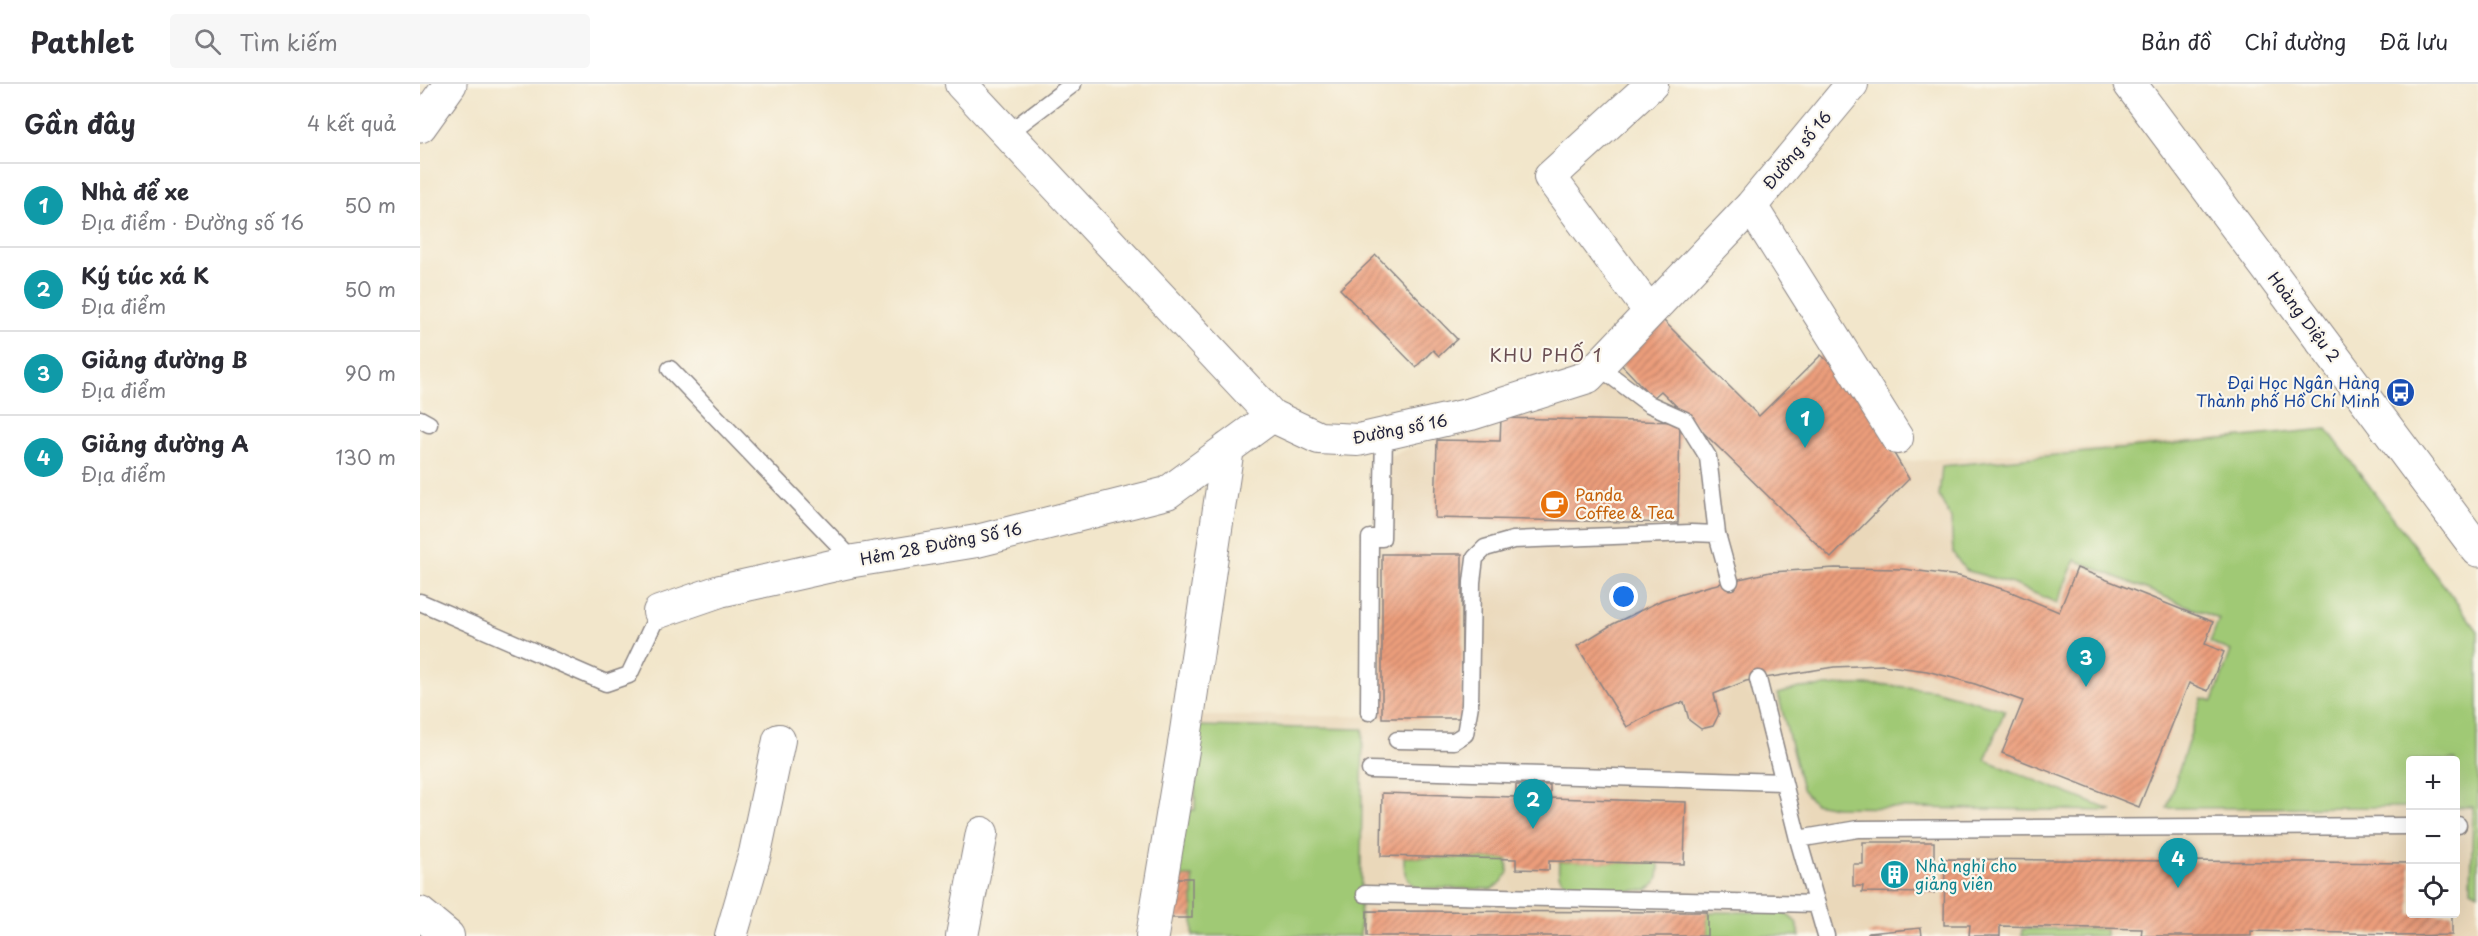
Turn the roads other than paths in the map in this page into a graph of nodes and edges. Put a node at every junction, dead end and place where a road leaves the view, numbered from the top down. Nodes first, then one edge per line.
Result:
1 (450, 84) edge
2 (961, 84) edge
3 (1073, 84) edge
4 (1652, 84) edge
5 (1852, 84) edge
6 (2130, 84) edge
7 (420, 126) edge
8 (1007, 134) junction
9 (1751, 206) junction
10 (1650, 312) junction
11 (669, 369) dead end
12 (1588, 377) junction
13 (1272, 416) junction
14 (1384, 434) junction
15 (1898, 438) dead end
16 (1228, 448) junction
17 (1717, 534) junction
18 (2478, 550) edge
19 (854, 561) junction
20 (1730, 581) dead end
21 (420, 602) edge
22 (659, 612) joint
23 (1758, 679) dead end
24 (1369, 712) dead end
25 (779, 740) dead end
26 (1397, 740) dead end
27 (1370, 770) dead end
28 (1783, 782) junction
29 (2406, 826) edge
30 (982, 833) dead end
31 (1798, 839) junction
32 (1365, 894) dead end
33 (1817, 904) junction
34 (420, 913) edge
35 (448, 936) edge
36 (731, 936) edge
37 (962, 936) edge
38 (1152, 936) edge
39 (1826, 936) edge

1 - 7 street
2 - 8 street, Đường số 16
3 - 8 lane
4 - 10 street
5 - 9 street, Đường số 16
6 - 18 street, Hoàng Diệu 2
8 - 13 street, Đường số 16
9 - 10 street, Đường số 16
9 - 15 street
10 - 12 street, Đường số 16
11 - 19 lane
12 - 14 street, Đường số 16
12 - 17 lane
13 - 14 street, Đường số 16
13 - 16 street, Hẻm 28 Đường Số 16
14 - 24 lane
16 - 19 street, Hẻm 28 Đường Số 16
16 - 38 street
17 - 20 lane
17 - 26 lane
19 - 22 street, Hẻm 28 Đường Số 16
21 - 22 lane
23 - 28 lane
25 - 36 street
27 - 28 lane
28 - 31 lane
29 - 31 lane
30 - 37 street
31 - 33 lane
32 - 33 lane
33 - 39 lane
34 - 35 street

